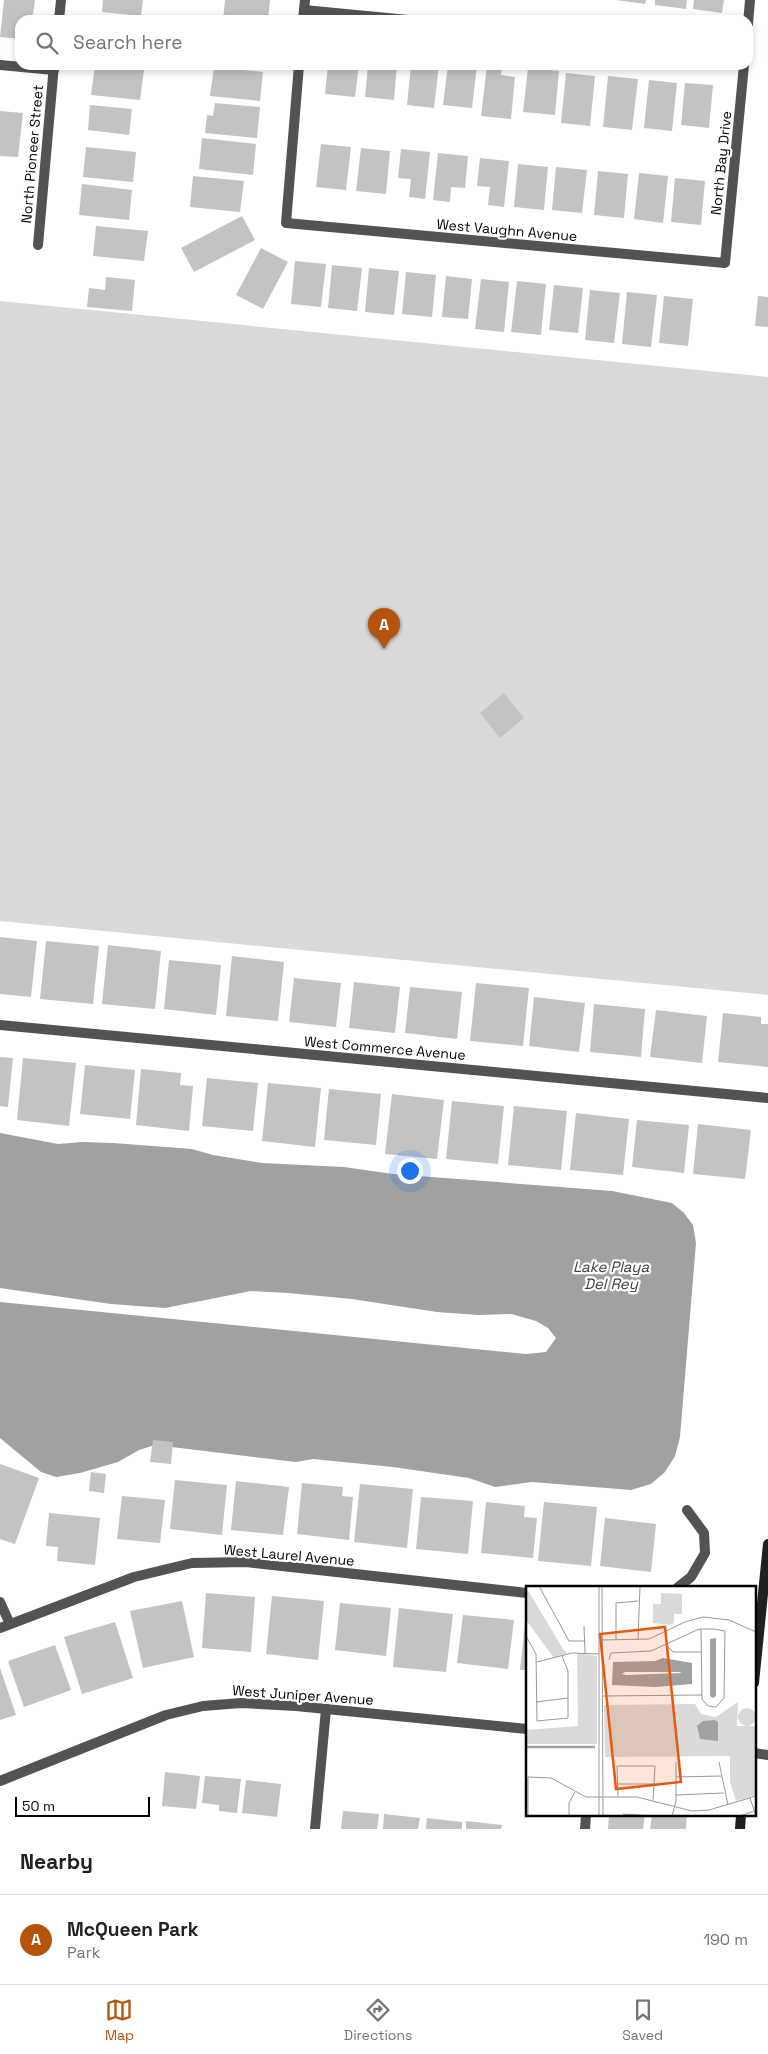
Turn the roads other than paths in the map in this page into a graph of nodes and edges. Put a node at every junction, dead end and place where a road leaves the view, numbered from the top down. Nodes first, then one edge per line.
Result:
1 (62, 0) edge
2 (750, 0) edge
3 (304, 10) edge
4 (60, 15) edge
5 (356, 15) edge
6 (749, 15) edge
7 (0, 65) edge
8 (15, 66) edge
9 (54, 70) edge
10 (299, 70) edge
11 (744, 70) edge
12 (38, 245) dead end
13 (725, 263) joint
14 (0, 1025) edge
15 (768, 1098) edge
16 (687, 1510) dead end
17 (768, 1544) edge
18 (680, 1586) edge
19 (766, 1591) edge
20 (526, 1593) edge
21 (0, 1602) edge
22 (10, 1624) junction
23 (0, 1628) edge
24 (756, 1668) edge
25 (326, 1709) junction
26 (526, 1729) edge
27 (0, 1781) edge
28 (586, 1816) edge
29 (741, 1816) edge
30 (315, 1829) edge
31 (585, 1829) edge
32 (740, 1829) edge

1 - 4 street
2 - 6 street
3 - 5 street
7 - 8 street
9 - 12 street, North Pioneer Street
10 - 13 street, West Vaughn Avenue
11 - 13 street, North Bay Drive
14 - 15 street, West Commerce Avenue
16 - 18 street
17 - 19 main road
19 - 24 main road
20 - 22 street, West Laurel Avenue
21 - 22 street
22 - 23 street, West Laurel Avenue
25 - 26 street, West Juniper Avenue
25 - 27 street, West Juniper Avenue
25 - 30 street
28 - 31 street
29 - 32 main road

